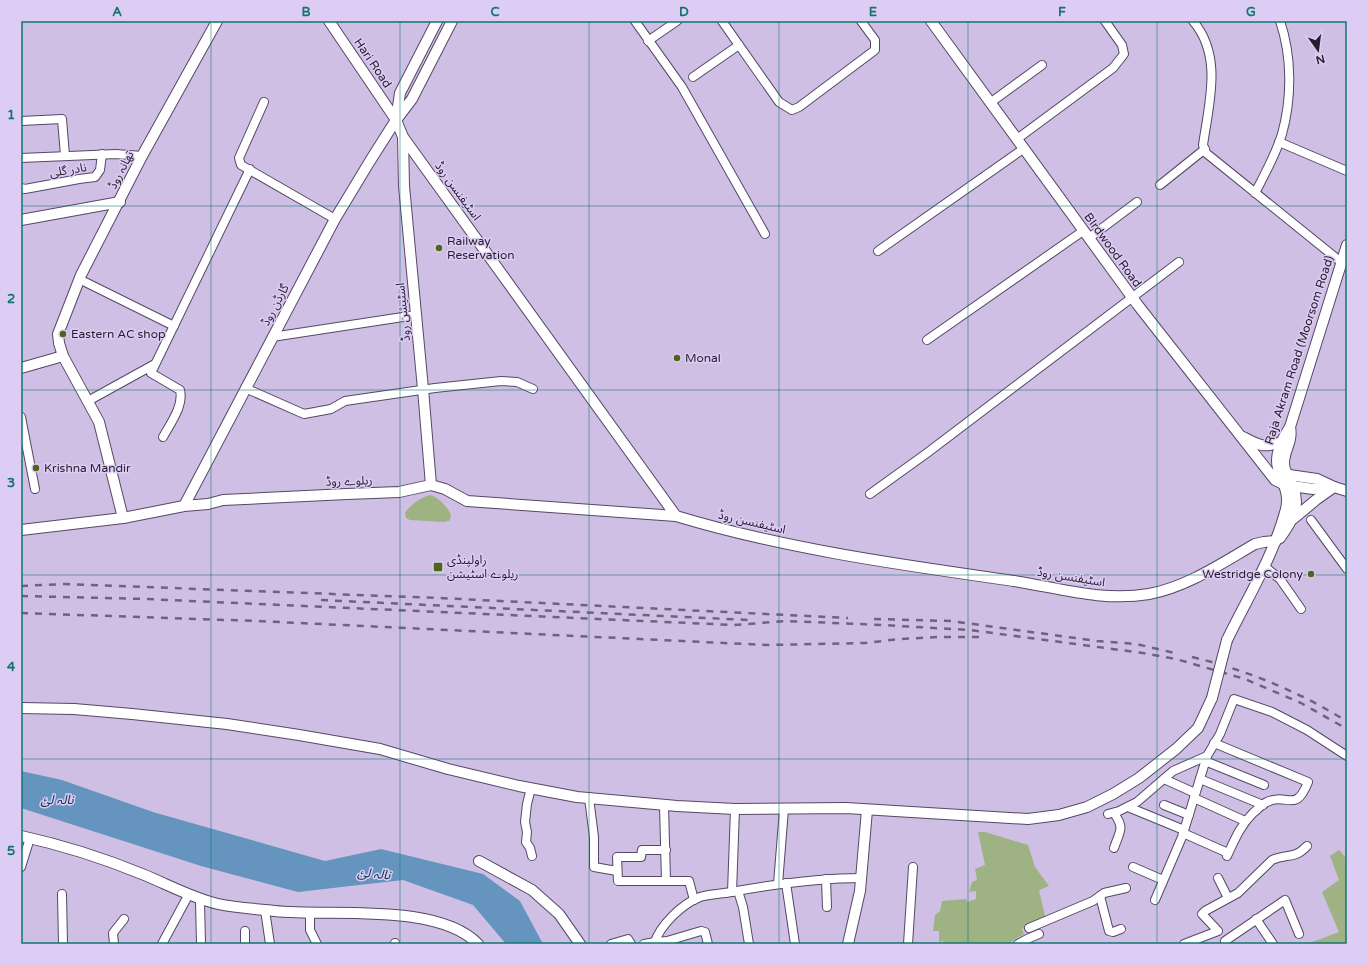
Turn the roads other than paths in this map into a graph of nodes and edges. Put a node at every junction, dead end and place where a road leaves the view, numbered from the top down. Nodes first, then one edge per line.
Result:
1 (217, 21) edge
2 (329, 21) edge
3 (437, 21) edge
4 (452, 21) edge
5 (635, 21) edge
6 (677, 21) edge
7 (722, 21) edge
8 (861, 21) edge
9 (931, 21) edge
10 (1105, 21) edge
11 (1193, 21) edge
12 (1280, 21) edge
13 (648, 42) junction
14 (739, 45) junction
15 (1042, 65) dead end
16 (693, 77) dead end
17 (264, 102) dead end
18 (990, 103) junction
19 (396, 120) junction
20 (21, 121) edge
21 (403, 137) junction
22 (1017, 139) junction
23 (1279, 142) junction
24 (1023, 149) junction
25 (1205, 149) junction
26 (102, 154) junction
27 (65, 156) junction
28 (142, 156) junction
29 (21, 158) edge
30 (250, 169) junction
31 (1347, 171) edge
32 (1160, 185) dead end
33 (21, 188) edge
34 (1255, 193) junction
35 (120, 202) junction
36 (1137, 202) dead end
37 (335, 219) junction
38 (21, 220) edge
39 (765, 234) dead end
40 (1086, 234) junction
41 (1347, 245) edge
42 (878, 251) dead end
43 (1179, 262) dead end
44 (1341, 262) junction
45 (79, 279) junction
46 (1132, 297) junction
47 (416, 315) junction
48 (174, 326) junction
49 (272, 337) junction
50 (927, 340) dead end
51 (63, 356) junction
52 (155, 364) junction
53 (21, 368) edge
54 (245, 388) junction
55 (423, 389) junction
56 (533, 389) dead end
57 (88, 400) junction
58 (21, 417) edge
59 (1290, 427) junction
60 (1238, 434) junction
61 (163, 437) dead end
62 (1282, 442) junction
63 (1270, 474) junction
64 (1284, 474) junction
65 (431, 485) junction
66 (1289, 486) junction
67 (1334, 488) junction
68 (35, 489) dead end
69 (1347, 491) edge
70 (870, 494) dead end
71 (184, 506) junction
72 (676, 516) junction
73 (124, 518) junction
74 (1293, 519) junction
75 (1311, 520) dead end
76 (21, 530) edge
77 (1276, 542) junction
78 (1264, 566) junction
79 (1347, 569) edge
80 (1301, 609) dead end
81 (21, 708) edge
82 (1214, 743) junction
83 (1347, 756) edge
84 (1206, 759) junction
85 (1164, 779) junction
86 (1200, 779) junction
87 (1264, 785) dead end
88 (531, 788) junction
89 (1195, 796) junction
90 (589, 798) junction
91 (664, 805) junction
92 (1164, 805) dead end
93 (1263, 805) junction
94 (1128, 806) junction
95 (735, 809) junction
96 (784, 809) junction
97 (867, 810) junction
98 (1189, 815) junction
99 (1245, 821) junction
100 (1184, 832) junction
101 (26, 837) edge
102 (1308, 846) dead end
103 (1114, 848) dead end
104 (666, 850) junction
105 (532, 856) dead end
106 (478, 861) dead end
107 (21, 867) edge
108 (913, 867) dead end
109 (1132, 867) dead end
110 (617, 871) junction
111 (862, 878) junction
112 (1218, 878) dead end
113 (826, 879) junction
114 (1163, 880) junction
115 (666, 881) junction
116 (782, 883) junction
117 (1126, 888) dead end
118 (735, 891) junction
119 (62, 894) dead end
120 (189, 894) junction
121 (1100, 896) junction
122 (1228, 898) junction
123 (694, 900) junction
124 (1155, 900) dead end
125 (200, 902) dead end
126 (827, 907) dead end
127 (265, 910) junction
128 (310, 913) junction
129 (124, 919) dead end
130 (1256, 919) junction
131 (1029, 928) dead end
132 (1121, 929) dead end
133 (245, 931) dead end
134 (1218, 931) junction
135 (1039, 934) dead end
136 (1299, 934) dead end
137 (1202, 941) edge
138 (1227, 942) edge
139 (655, 943) edge
140 (63, 944) edge
141 (114, 944) edge
142 (162, 944) edge
143 (201, 944) edge
144 (244, 944) edge
145 (270, 944) edge
146 (317, 944) edge
147 (478, 944) edge
148 (580, 944) edge
149 (611, 944) edge
150 (631, 944) edge
151 (644, 944) edge
152 (708, 944) edge
153 (749, 944) edge
154 (795, 944) edge
155 (848, 944) edge
156 (908, 944) edge
157 (1018, 944) edge
158 (1184, 944) edge
159 (1273, 944) edge

1 - 28 street, تھانہ روڈ
2 - 19 street, Hari Road
3 - 19 street
4 - 19 street, گارڈن روڈ
5 - 13 street
6 - 13 street
7 - 14 street
8 - 14 street
9 - 18 street, BIrdwood Road
10 - 22 street
11 - 25 street
12 - 23 street
13 - 39 street
14 - 16 street
15 - 18 street
17 - 30 street
18 - 22 street, BIrdwood Road
19 - 21 street, Hari Road
19 - 37 street, گارڈن روڈ
20 - 27 street
21 - 47 street, اسٹیشن روڈ
21 - 72 street, اسٹیفنسن روڈ
22 - 24 street, BIrdwood Road
23 - 31 street
23 - 34 street
24 - 40 street, BIrdwood Road
24 - 42 street
25 - 32 street
25 - 34 street
26 - 27 street
26 - 28 street
26 - 33 street, نادر گلی
27 - 29 street
28 - 35 street, تھانہ روڈ
30 - 37 street
30 - 48 street
34 - 44 street
35 - 38 street
35 - 45 street, تھانہ روڈ
36 - 40 street
37 - 49 street, گارڈن روڈ
40 - 46 street, BIrdwood Road
40 - 50 street
41 - 44 street, Raja Akram Road (Moorsom Road)
43 - 46 street
44 - 59 street, Raja Akram Road (Moorsom Road)
45 - 48 street
45 - 51 street, تھانہ روڈ
46 - 60 street, BIrdwood Road
46 - 70 street
47 - 49 street
47 - 55 street, اسٹیشن روڈ
48 - 52 street
49 - 54 street, گارڈن روڈ
51 - 53 street
51 - 57 street
52 - 57 street
52 - 61 street
54 - 55 street
54 - 71 street, گارڈن روڈ
55 - 56 street
55 - 65 street, اسٹیشن روڈ
57 - 73 street
58 - 68 street
59 - 62 street, Raja Akram Road (Moorsom Road)
59 - 64 street
60 - 62 street
60 - 63 street, BIrdwood Road
62 - 64 street, Raja Akram Road (Moorsom Road)
63 - 64 street
63 - 66 street, BIrdwood Road
64 - 66 street
64 - 67 street
65 - 71 street, ریلوے روڈ
65 - 72 street
66 - 67 street
66 - 74 street
66 - 77 street
67 - 69 street
67 - 74 street
71 - 73 street, ریلوے روڈ
72 - 77 street, اسٹیفنسن روڈ
73 - 76 street, ریلوے روڈ
74 - 77 street
75 - 79 street
77 - 78 street
78 - 80 street
78 - 97 street, bridge
81 - 88 street
82 - 83 street
82 - 84 street
82 - 93 street
84 - 85 street
84 - 86 street
84 - 87 street
85 - 89 street
85 - 94 street
86 - 89 street
86 - 93 street
88 - 90 street
88 - 105 street
89 - 98 street
89 - 99 street
90 - 91 street
90 - 110 street
91 - 95 street
91 - 104 street
92 - 98 street
93 - 99 street
94 - 100 street
94 - 103 street
95 - 96 street
95 - 118 street
96 - 97 street
96 - 116 street
97 - 111 street
98 - 100 street
99 - 100 street
100 - 114 street
101 - 107 street
101 - 120 street
102 - 122 street
104 - 110 street
104 - 115 street
106 - 148 street
108 - 156 street
109 - 114 street
110 - 115 street
111 - 113 street
111 - 155 street
112 - 122 street
113 - 116 street
113 - 126 street
114 - 124 street
115 - 123 street
116 - 118 street
116 - 154 street
117 - 121 street
118 - 123 street
118 - 153 street
119 - 140 street
120 - 127 street
120 - 142 street
121 - 131 street
121 - 132 street
122 - 134 street
123 - 139 street
125 - 143 street
127 - 128 street
127 - 145 street
128 - 146 street
128 - 147 street
129 - 141 street
130 - 136 street
130 - 138 street
130 - 159 street
133 - 144 street
134 - 137 street
134 - 138 street
135 - 157 street
137 - 158 street
139 - 151 street
139 - 152 street
149 - 150 street

